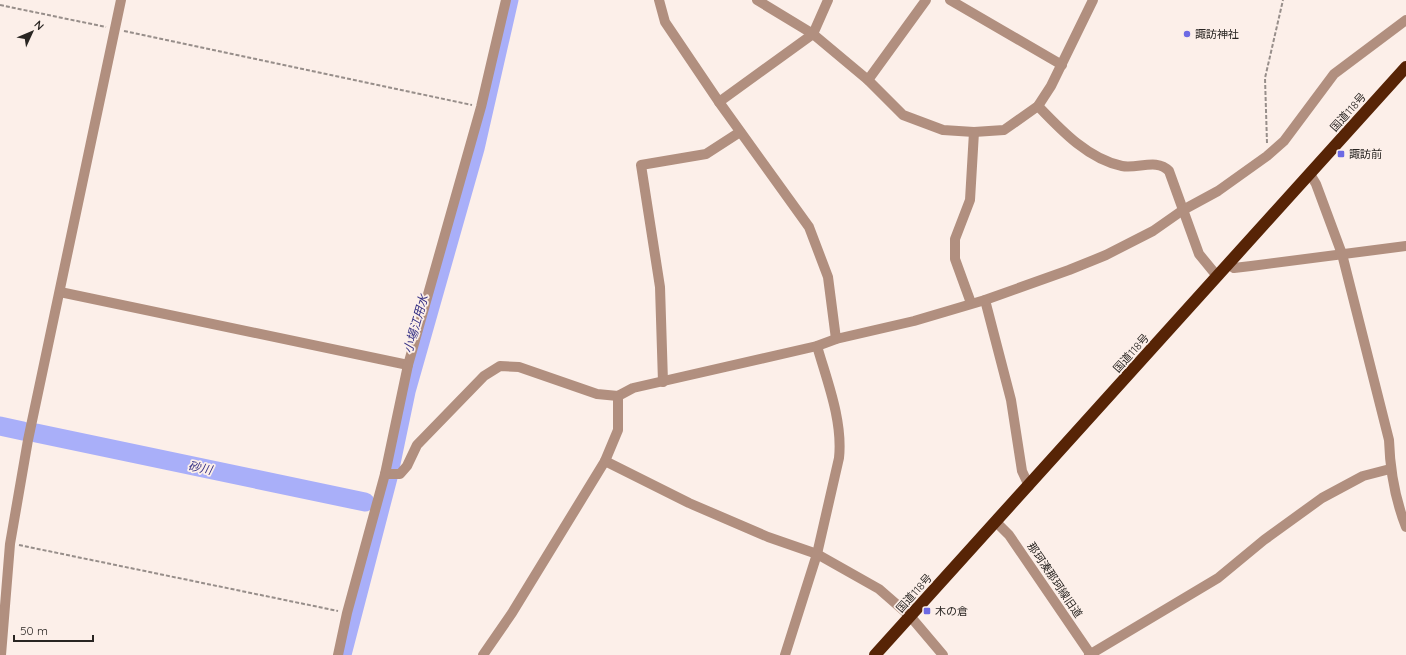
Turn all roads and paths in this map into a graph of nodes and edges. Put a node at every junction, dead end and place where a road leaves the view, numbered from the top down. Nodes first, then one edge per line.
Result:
1 (120, 0) edge
2 (506, 0) edge
3 (659, 0) edge
4 (757, 0) edge
5 (828, 0) edge
6 (926, 0) edge
7 (950, 0) edge
8 (1093, 0) edge
9 (1283, 0) edge
10 (0, 5) edge
11 (1406, 20) edge
12 (115, 29) junction
13 (813, 34) junction
14 (1062, 65) junction
15 (1406, 67) edge
16 (868, 80) junction
17 (719, 102) junction
18 (1038, 106) junction
19 (481, 107) junction
20 (740, 132) junction
21 (974, 132) junction
22 (1267, 156) junction
23 (1310, 174) junction
24 (1183, 210) junction
25 (1406, 246) edge
26 (1342, 254) junction
27 (1228, 264) junction
28 (1217, 276) junction
29 (60, 292) junction
30 (985, 300) junction
31 (971, 303) junction
32 (836, 339) junction
33 (817, 346) junction
34 (408, 365) junction
35 (663, 382) junction
36 (618, 396) junction
37 (605, 461) junction
38 (1390, 468) junction
39 (392, 474) junction
40 (1029, 486) junction
41 (996, 522) junction
42 (1406, 527) edge
43 (10, 544) junction
44 (817, 554) junction
45 (347, 613) junction
46 (910, 616) junction
47 (1, 655) edge
48 (338, 655) edge
49 (483, 655) edge
50 (785, 655) edge
51 (875, 655) edge
52 (943, 655) edge
53 (1090, 655) edge

1 - 12 street
2 - 19 street
3 - 17 street
4 - 13 street
5 - 13 street
6 - 16 street
7 - 14 street
8 - 14 street
9 - 22 path
10 - 12 path
11 - 22 street
12 - 19 path
12 - 29 street
13 - 16 street
13 - 17 street
14 - 18 street
15 - 23 highway, 国道118号
16 - 21 street
17 - 20 street
18 - 21 street
18 - 24 street
19 - 34 street
20 - 32 street
20 - 35 street
21 - 31 street
22 - 24 street
23 - 26 street
23 - 27 highway, 国道118号
24 - 28 street
24 - 30 street
25 - 26 street
26 - 27 street
26 - 38 street
27 - 28 highway, 国道118号
28 - 40 highway, 国道118号
29 - 34 street
29 - 43 street
30 - 31 street
30 - 40 street
31 - 32 street
32 - 33 street
33 - 35 street
33 - 44 street
34 - 39 street
35 - 36 street
36 - 37 street
36 - 39 street
37 - 44 street
37 - 49 street
38 - 42 street
38 - 53 street
39 - 45 street
40 - 41 highway, 国道118号
41 - 46 highway, 国道118号
41 - 53 street, 那珂湊那珂線旧道
43 - 45 path
43 - 47 street
44 - 46 street
44 - 50 street
45 - 48 street
46 - 51 highway, 国道118号
46 - 52 street

